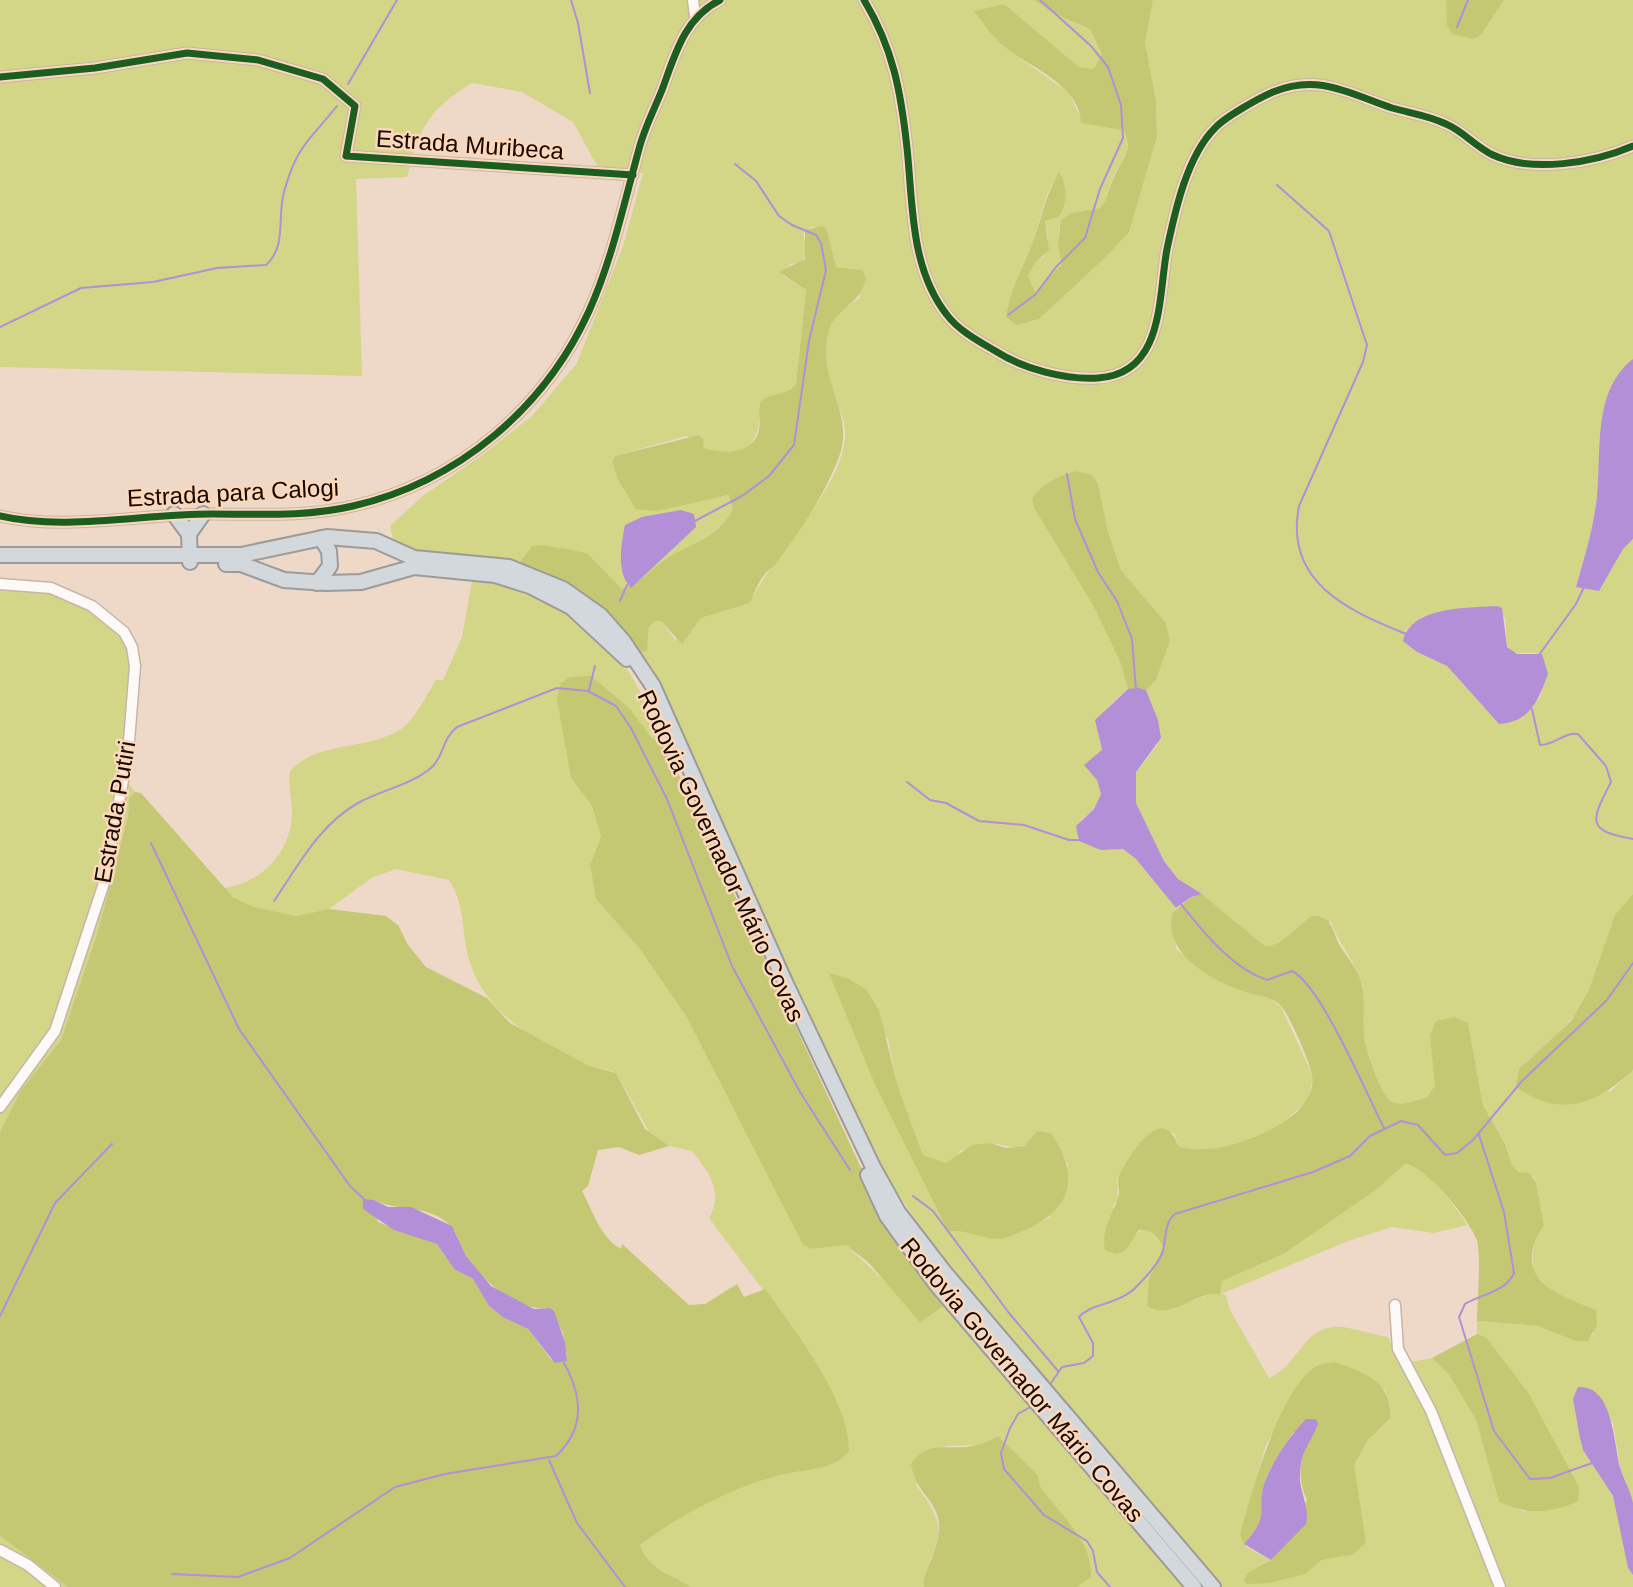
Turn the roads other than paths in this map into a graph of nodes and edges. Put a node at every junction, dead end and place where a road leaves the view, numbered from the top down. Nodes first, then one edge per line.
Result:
1 (693, 0) edge
2 (720, 0) edge
3 (864, 0) edge
4 (695, 16) junction
5 (0, 77) edge
6 (1633, 146) edge
7 (633, 175) junction
8 (174, 514) junction
9 (203, 514) junction
10 (0, 516) edge
11 (189, 534) junction
12 (321, 538) junction
13 (0, 555) edge
14 (190, 559) junction
15 (0, 564) edge
16 (317, 583) junction
17 (0, 584) edge
18 (0, 1107) edge
19 (1395, 1305) dead end
20 (1053, 1409) junction
21 (0, 1550) edge
22 (55, 1587) edge
23 (1194, 1587) edge
24 (1213, 1587) edge
25 (1500, 1587) edge

1 - 4 street
2 - 4 street
3 - 6 street
4 - 7 street, Estrada para Calogi
5 - 7 street, Estrada Muribeca
7 - 9 street, Estrada para Calogi
8 - 9 street, Estrada para Calogi
8 - 10 street, Estrada para Calogi
8 - 11 highway
9 - 11 highway
11 - 14 highway
12 - 14 highway, Rodovia Governador Mário Covas
12 - 16 highway
12 - 20 highway, Rodovia Governador Mário Covas
13 - 14 highway
14 - 15 highway, Rodovia Governador Mário Covas
14 - 16 highway, Rodovia Governador Mário Covas
16 - 20 highway, Rodovia Governador Mário Covas
17 - 18 street, Estrada Putiri
19 - 25 street
20 - 23 highway, Rodovia Governador Mário Covas
20 - 24 highway, Rodovia Governador Mário Covas
21 - 22 street

